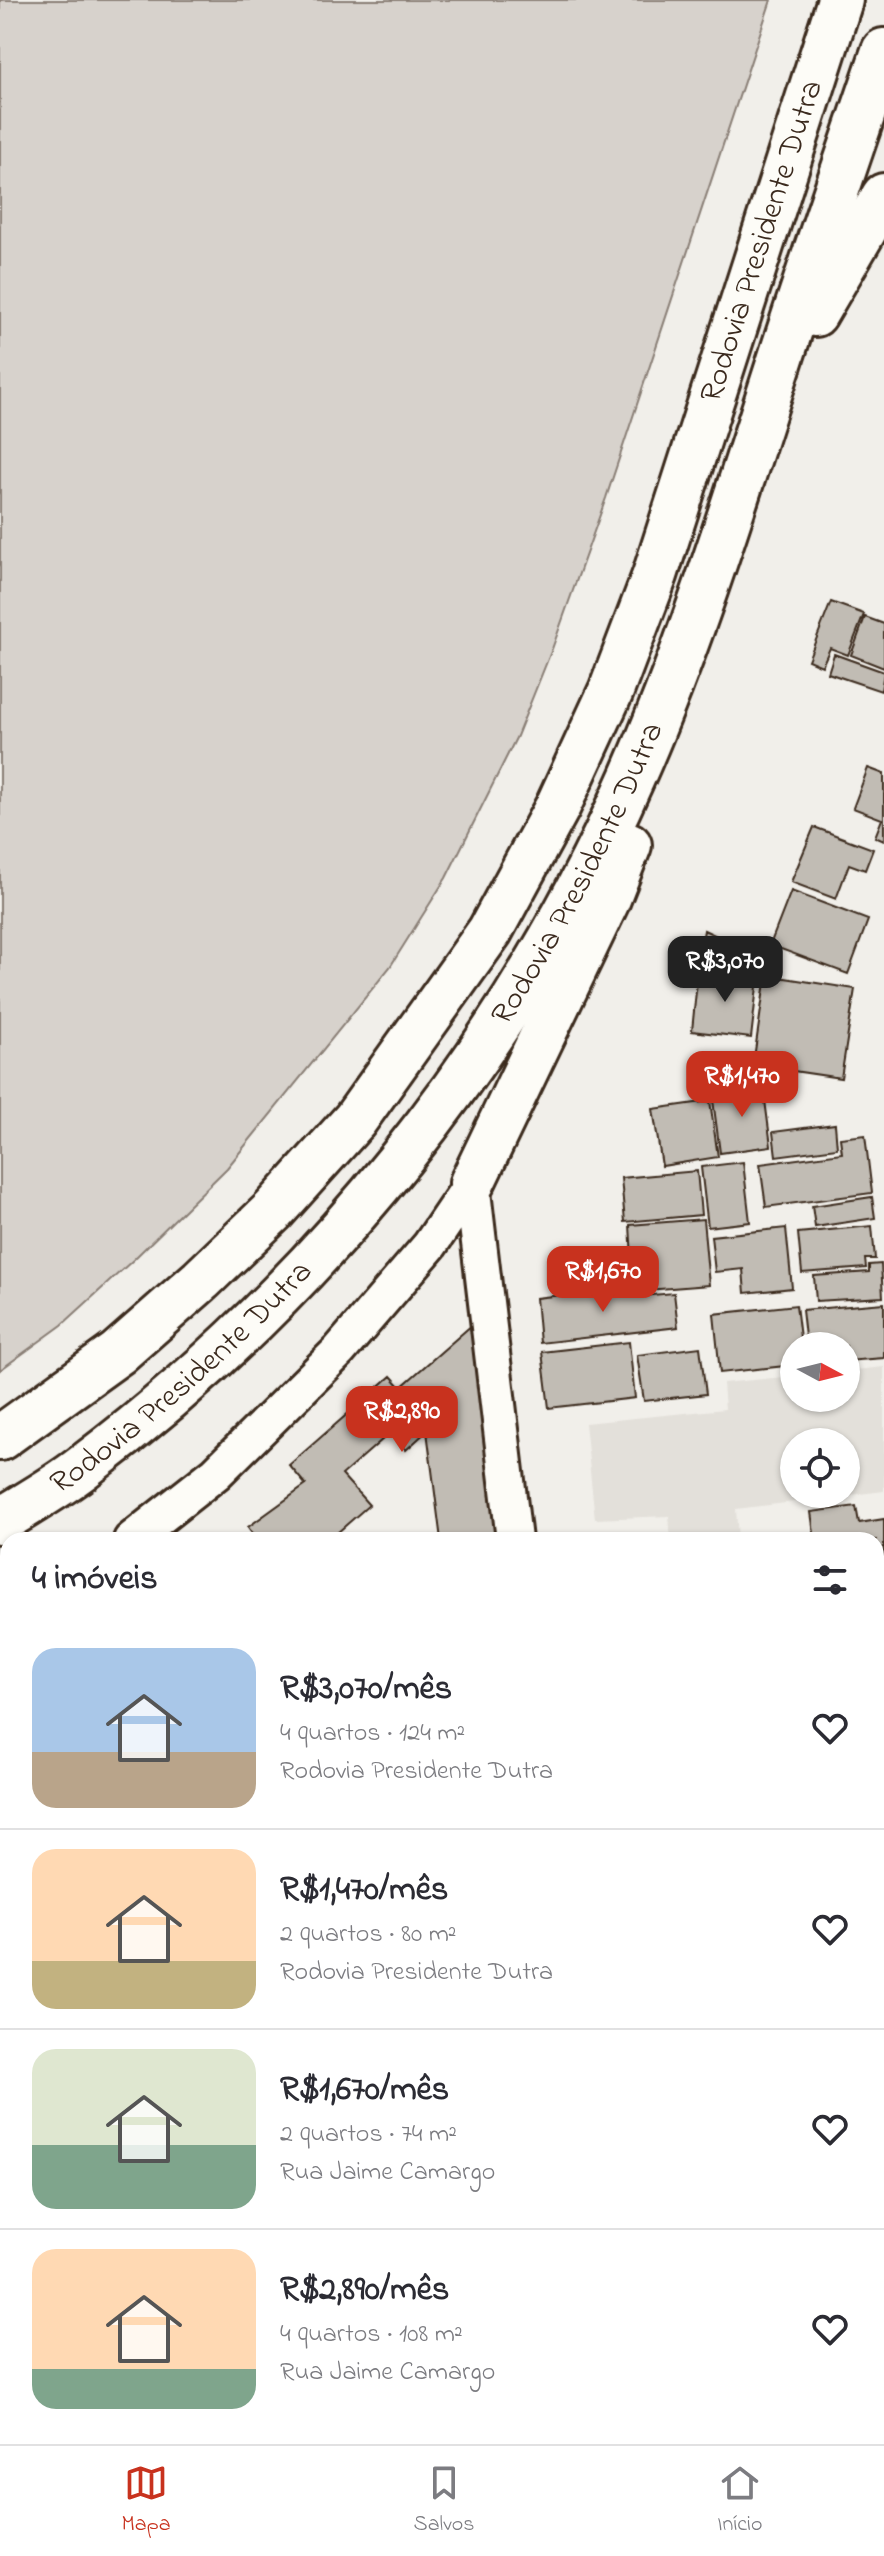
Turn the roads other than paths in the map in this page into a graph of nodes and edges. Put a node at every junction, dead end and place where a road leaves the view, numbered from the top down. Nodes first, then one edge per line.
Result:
1 (840, 0) edge
2 (884, 51) edge
3 (884, 196) edge
4 (774, 381) junction
5 (733, 505) junction
6 (472, 1183) junction
7 (0, 1438) edge
8 (0, 1521) edge
9 (141, 1532) edge
10 (513, 1532) edge

1 - 7 main road, Rodovia Presidente Dutra
2 - 4 main road, Rodovia Presidente Dutra
3 - 4 main road
4 - 5 main road, Rodovia Presidente Dutra
5 - 6 main road
5 - 8 main road, Rodovia Presidente Dutra
6 - 9 street
6 - 10 street

